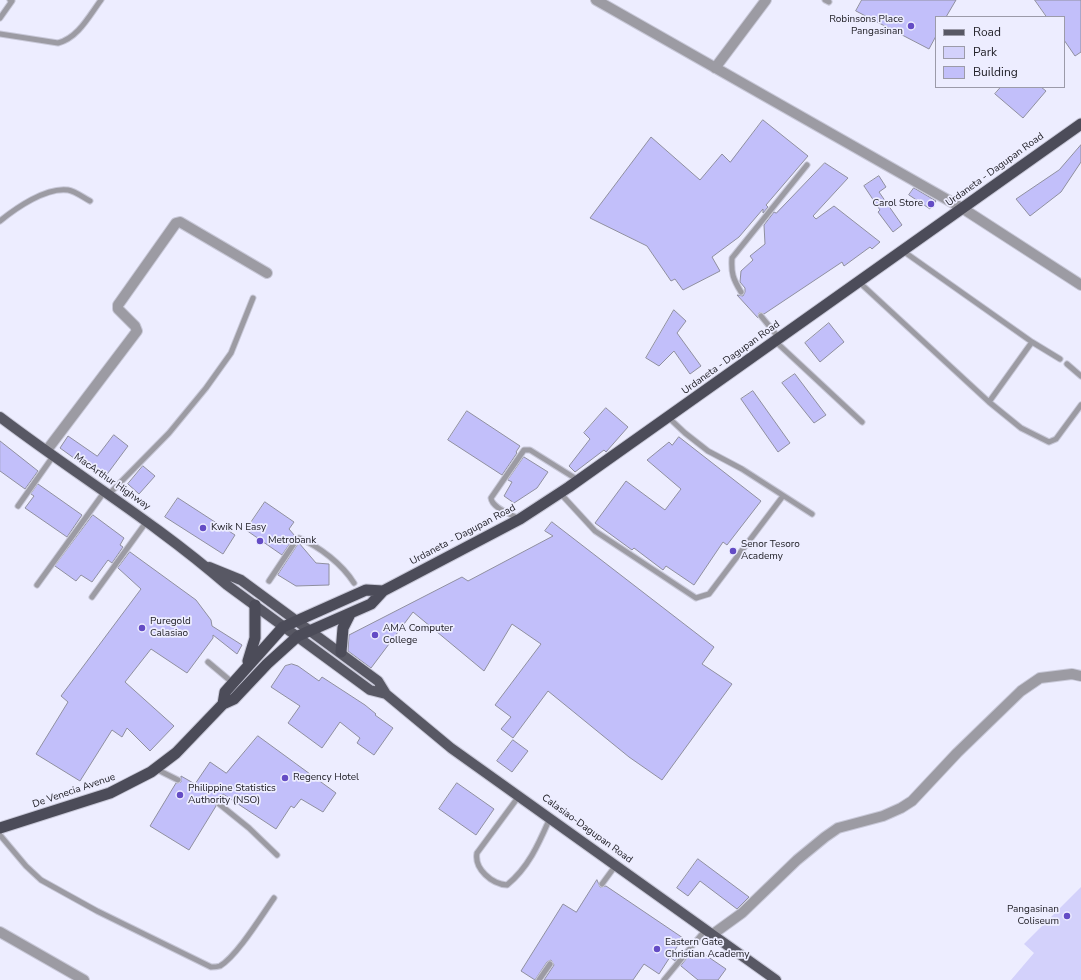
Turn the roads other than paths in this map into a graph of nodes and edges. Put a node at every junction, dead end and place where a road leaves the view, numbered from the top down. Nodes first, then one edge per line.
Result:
1 (10, 0) edge
2 (101, 0) edge
3 (596, 0) edge
4 (766, 0) edge
5 (0, 18) edge
6 (0, 34) edge
7 (715, 68) junction
8 (1081, 124) edge
9 (807, 165) dead end
10 (90, 201) dead end
11 (962, 208) junction
12 (0, 221) edge
13 (903, 250) junction
14 (267, 273) dead end
15 (858, 282) junction
16 (1081, 284) edge
17 (741, 292) dead end
18 (252, 298) dead end
19 (761, 316) dead end
20 (777, 339) junction
21 (1032, 342) junction
22 (1060, 360) dead end
23 (1067, 364) dead end
24 (1081, 376) edge
25 (989, 402) junction
26 (1081, 404) edge
27 (669, 418) junction
28 (1, 419) edge
29 (862, 422) dead end
30 (50, 453) junction
31 (579, 481) junction
32 (107, 492) junction
33 (560, 493) junction
34 (783, 496) junction
35 (18, 506) dead end
36 (812, 514) dead end
37 (520, 519) junction
38 (147, 521) junction
39 (209, 568) junction
40 (269, 581) dead end
41 (354, 583) dead end
42 (37, 585) dead end
43 (383, 591) junction
44 (92, 597) dead end
45 (255, 605) junction
46 (350, 614) junction
47 (297, 620) junction
48 (283, 627) junction
49 (310, 630) junction
50 (298, 636) junction
51 (341, 652) junction
52 (208, 662) dead end
53 (246, 667) junction
54 (1081, 676) edge
55 (233, 683) junction
56 (386, 694) junction
57 (223, 704) junction
58 (156, 769) junction
59 (178, 780) dead end
60 (519, 796) junction
61 (218, 803) dead end
62 (550, 818) junction
63 (0, 828) edge
64 (0, 835) edge
65 (277, 855) dead end
66 (616, 865) junction
67 (602, 884) dead end
68 (274, 898) dead end
69 (0, 932) edge
70 (709, 932) junction
71 (550, 964) dead end
72 (84, 980) edge
73 (539, 980) edge
74 (664, 980) edge
75 (776, 980) edge

1 - 5 lane
2 - 6 lane
3 - 7 street
4 - 7 street
7 - 11 street
8 - 11 highway, Urdaneta - Dagupan Road
9 - 17 lane
10 - 12 lane
11 - 13 highway, Urdaneta - Dagupan Road
11 - 16 street
13 - 15 highway, Urdaneta - Dagupan Road
13 - 21 lane
14 - 30 street
15 - 20 highway, Urdaneta - Dagupan Road
15 - 25 lane
18 - 32 lane
19 - 20 lane
20 - 27 highway, Urdaneta - Dagupan Road
20 - 29 lane
21 - 22 lane
21 - 25 lane
23 - 24 lane
25 - 26 lane
27 - 31 highway, Urdaneta - Dagupan Road
27 - 34 lane
28 - 30 main road, MacArthur Highway
30 - 32 main road, MacArthur Highway
30 - 35 lane
31 - 33 highway, Urdaneta - Dagupan Road
31 - 37 lane
32 - 38 main road, MacArthur Highway
32 - 42 lane
33 - 34 lane
33 - 37 highway, Urdaneta - Dagupan Road
34 - 36 lane
37 - 43 highway, Urdaneta - Dagupan Road
38 - 39 main road, MacArthur Highway
38 - 44 lane
39 - 45 main road, MacArthur Highway
39 - 47 main road, MacArthur Highway
40 - 41 lane
43 - 46 highway, Urdaneta - Dagupan Road
43 - 47 highway, Urdaneta - Dagupan Road
45 - 48 main road, MacArthur Highway
45 - 53 highway
46 - 49 highway, Urdaneta - Dagupan Road
46 - 51 highway
47 - 48 highway, De Venecia Avenue
47 - 49 main road, MacArthur Highway
48 - 50 main road, Calasiao-Dagupan Road
48 - 53 highway, De Venecia Avenue
49 - 50 highway, De Venecia Avenue
49 - 51 main road, Calasiao-Dagupan Road
50 - 56 main road, Calasiao-Dagupan Road
50 - 57 highway, De Venecia Avenue
51 - 56 main road, Calasiao-Dagupan Road
52 - 55 lane
53 - 55 highway, De Venecia Avenue
54 - 70 street
55 - 57 highway, De Venecia Avenue
56 - 60 main road, Calasiao-Dagupan Road
57 - 58 highway, De Venecia Avenue
58 - 59 lane
58 - 63 highway, De Venecia Avenue
60 - 62 main road, Calasiao-Dagupan Road
60 - 62 lane
61 - 65 lane
62 - 66 main road, Calasiao-Dagupan Road
64 - 68 lane
66 - 67 lane
66 - 70 main road, Calasiao-Dagupan Road
69 - 72 street
70 - 74 lane
70 - 75 main road, Calasiao-Dagupan Road
71 - 73 lane

